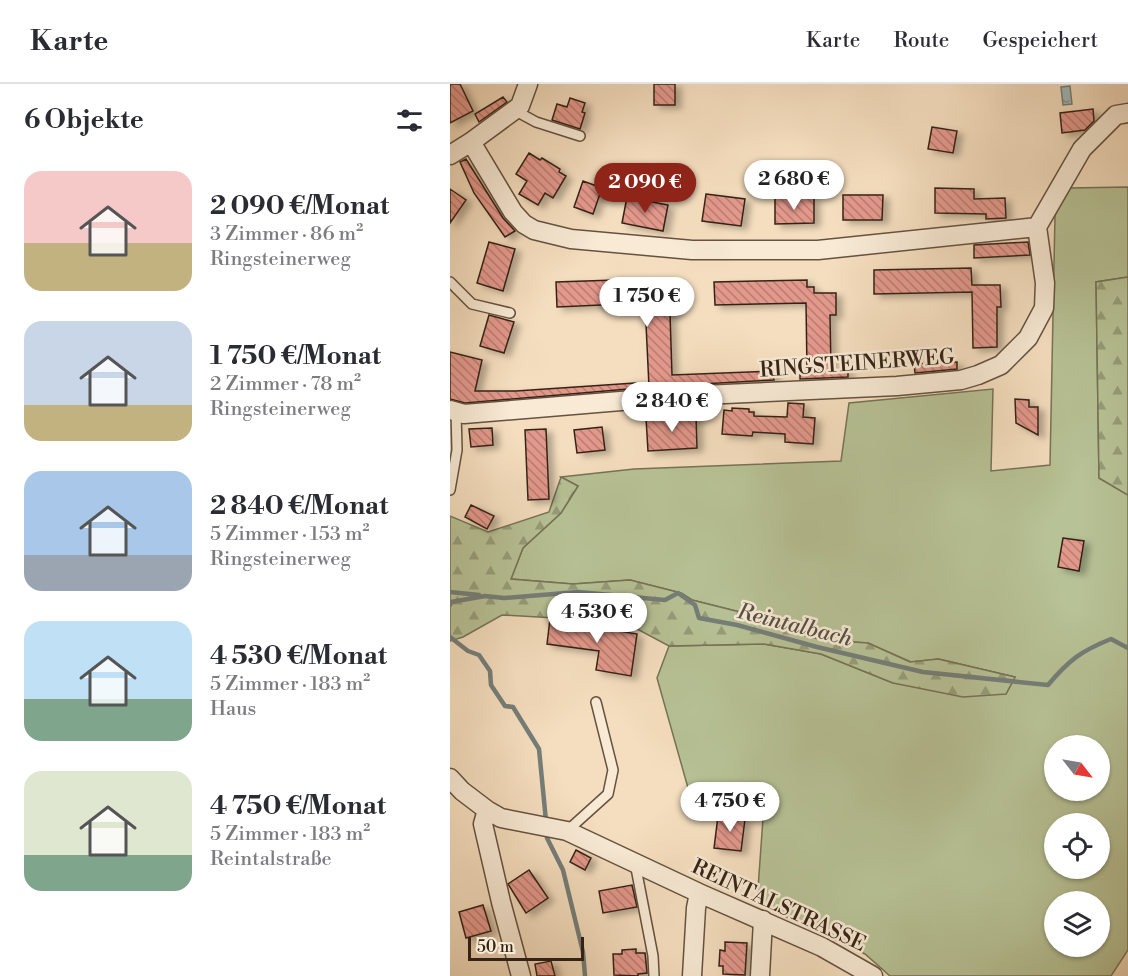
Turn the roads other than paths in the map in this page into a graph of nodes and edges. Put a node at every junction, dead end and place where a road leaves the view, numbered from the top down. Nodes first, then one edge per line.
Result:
1 (528, 84) edge
2 (514, 110) junction
3 (1128, 113) edge
4 (580, 136) dead end
5 (471, 142) junction
6 (450, 155) edge
7 (1037, 227) junction
8 (450, 282) edge
9 (510, 313) dead end
10 (453, 410) edge
11 (450, 490) edge
12 (596, 702) dead end
13 (450, 778) edge
14 (487, 810) junction
15 (567, 831) junction
16 (634, 862) junction
17 (699, 893) junction
18 (763, 920) junction
19 (521, 976) edge
20 (654, 976) edge
21 (693, 976) edge
22 (760, 976) edge
23 (873, 976) edge

1 - 2 street
2 - 4 lane
2 - 5 street
3 - 7 street
5 - 6 street
5 - 7 street
7 - 10 street, RINGSTEINERWEG
8 - 9 lane
10 - 11 lane
12 - 15 lane
13 - 14 street, REINTALSTRASSE
14 - 15 street, REINTALSTRASSE
14 - 19 street
15 - 16 street, REINTALSTRASSE
16 - 17 street, REINTALSTRASSE
16 - 20 lane
17 - 18 street, REINTALSTRASSE
17 - 21 street
18 - 22 street
18 - 23 street, REINTALSTRASSE

